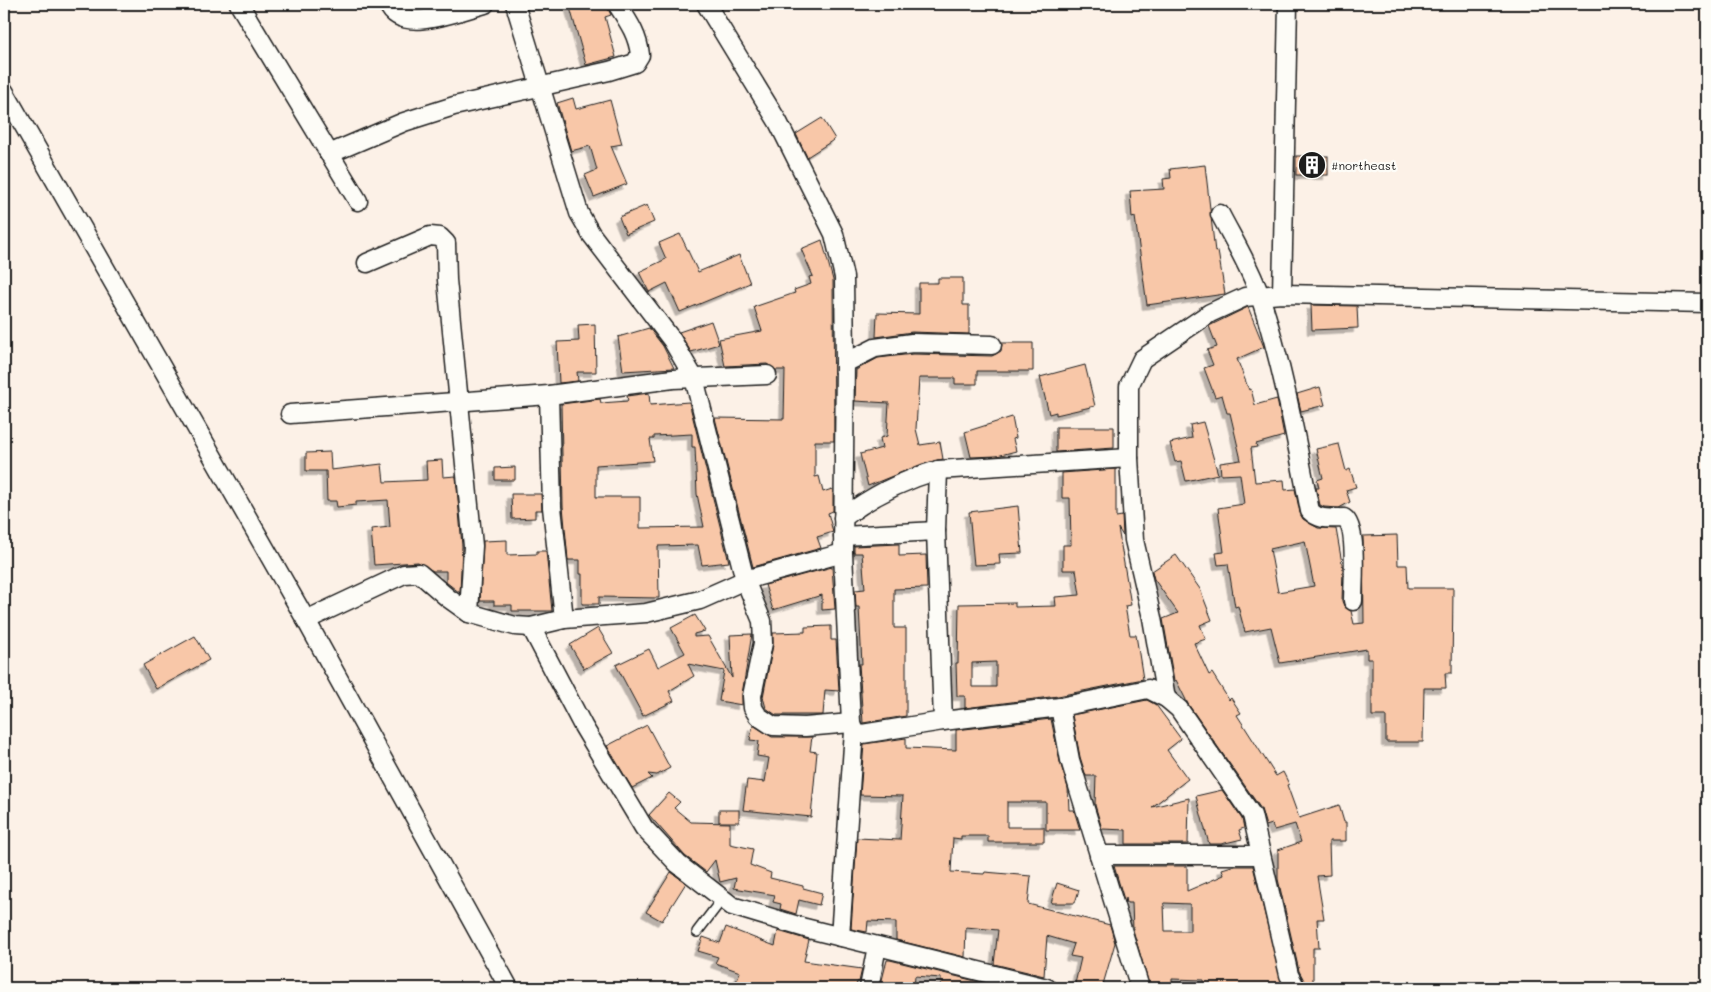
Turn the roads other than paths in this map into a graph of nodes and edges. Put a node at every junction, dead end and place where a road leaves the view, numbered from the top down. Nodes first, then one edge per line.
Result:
1 (239, 4) edge
2 (388, 4) edge
3 (485, 4) edge
4 (515, 4) edge
5 (617, 4) edge
6 (706, 4) edge
7 (1288, 4) edge
8 (541, 87) junction
9 (4, 91) edge
10 (329, 154) junction
11 (358, 201) dead end
12 (1220, 214) dead end
13 (367, 263) dead end
14 (1282, 294) junction
15 (1260, 296) junction
16 (1707, 303) edge
17 (992, 345) dead end
18 (846, 364) junction
19 (767, 375) dead end
20 (694, 378) junction
21 (549, 396) junction
22 (460, 402) junction
23 (290, 414) dead end
24 (1129, 458) junction
25 (938, 470) junction
26 (843, 518) junction
27 (936, 531) junction
28 (843, 545) junction
29 (745, 580) junction
30 (1353, 601) dead end
31 (469, 613) junction
32 (564, 619) junction
33 (306, 620) junction
34 (531, 626) junction
35 (1166, 698) junction
36 (1060, 706) junction
37 (943, 721) junction
38 (853, 727) junction
39 (1099, 855) junction
40 (1261, 855) junction
41 (723, 898) junction
42 (697, 932) dead end
43 (840, 937) junction
44 (877, 946) junction
45 (510, 988) edge
46 (869, 988) edge
47 (1047, 988) edge
48 (1140, 988) edge
49 (1296, 988) edge

1 - 10 street
2 - 3 street
4 - 8 street
5 - 8 street
6 - 18 street
7 - 14 street
8 - 10 street
8 - 20 street
9 - 33 street
10 - 11 street
12 - 15 street
13 - 22 street
14 - 15 street
14 - 16 street
15 - 24 street
15 - 30 street
17 - 18 street
18 - 26 street
19 - 20 street
20 - 21 street
20 - 29 street
21 - 22 street
21 - 32 street
22 - 23 street
22 - 31 street
24 - 25 street
24 - 35 street
25 - 26 street
25 - 27 street
26 - 28 street
27 - 28 street
27 - 37 street
28 - 29 street
28 - 38 street
29 - 32 street
29 - 38 street
31 - 33 street
31 - 34 street
32 - 34 street
33 - 45 street
34 - 41 street
35 - 36 street
35 - 40 street
36 - 37 street
36 - 39 street
37 - 38 street
38 - 43 street
39 - 40 street
39 - 48 street
40 - 49 street
41 - 42 lane
41 - 43 street
43 - 44 street
44 - 46 street
44 - 47 street

